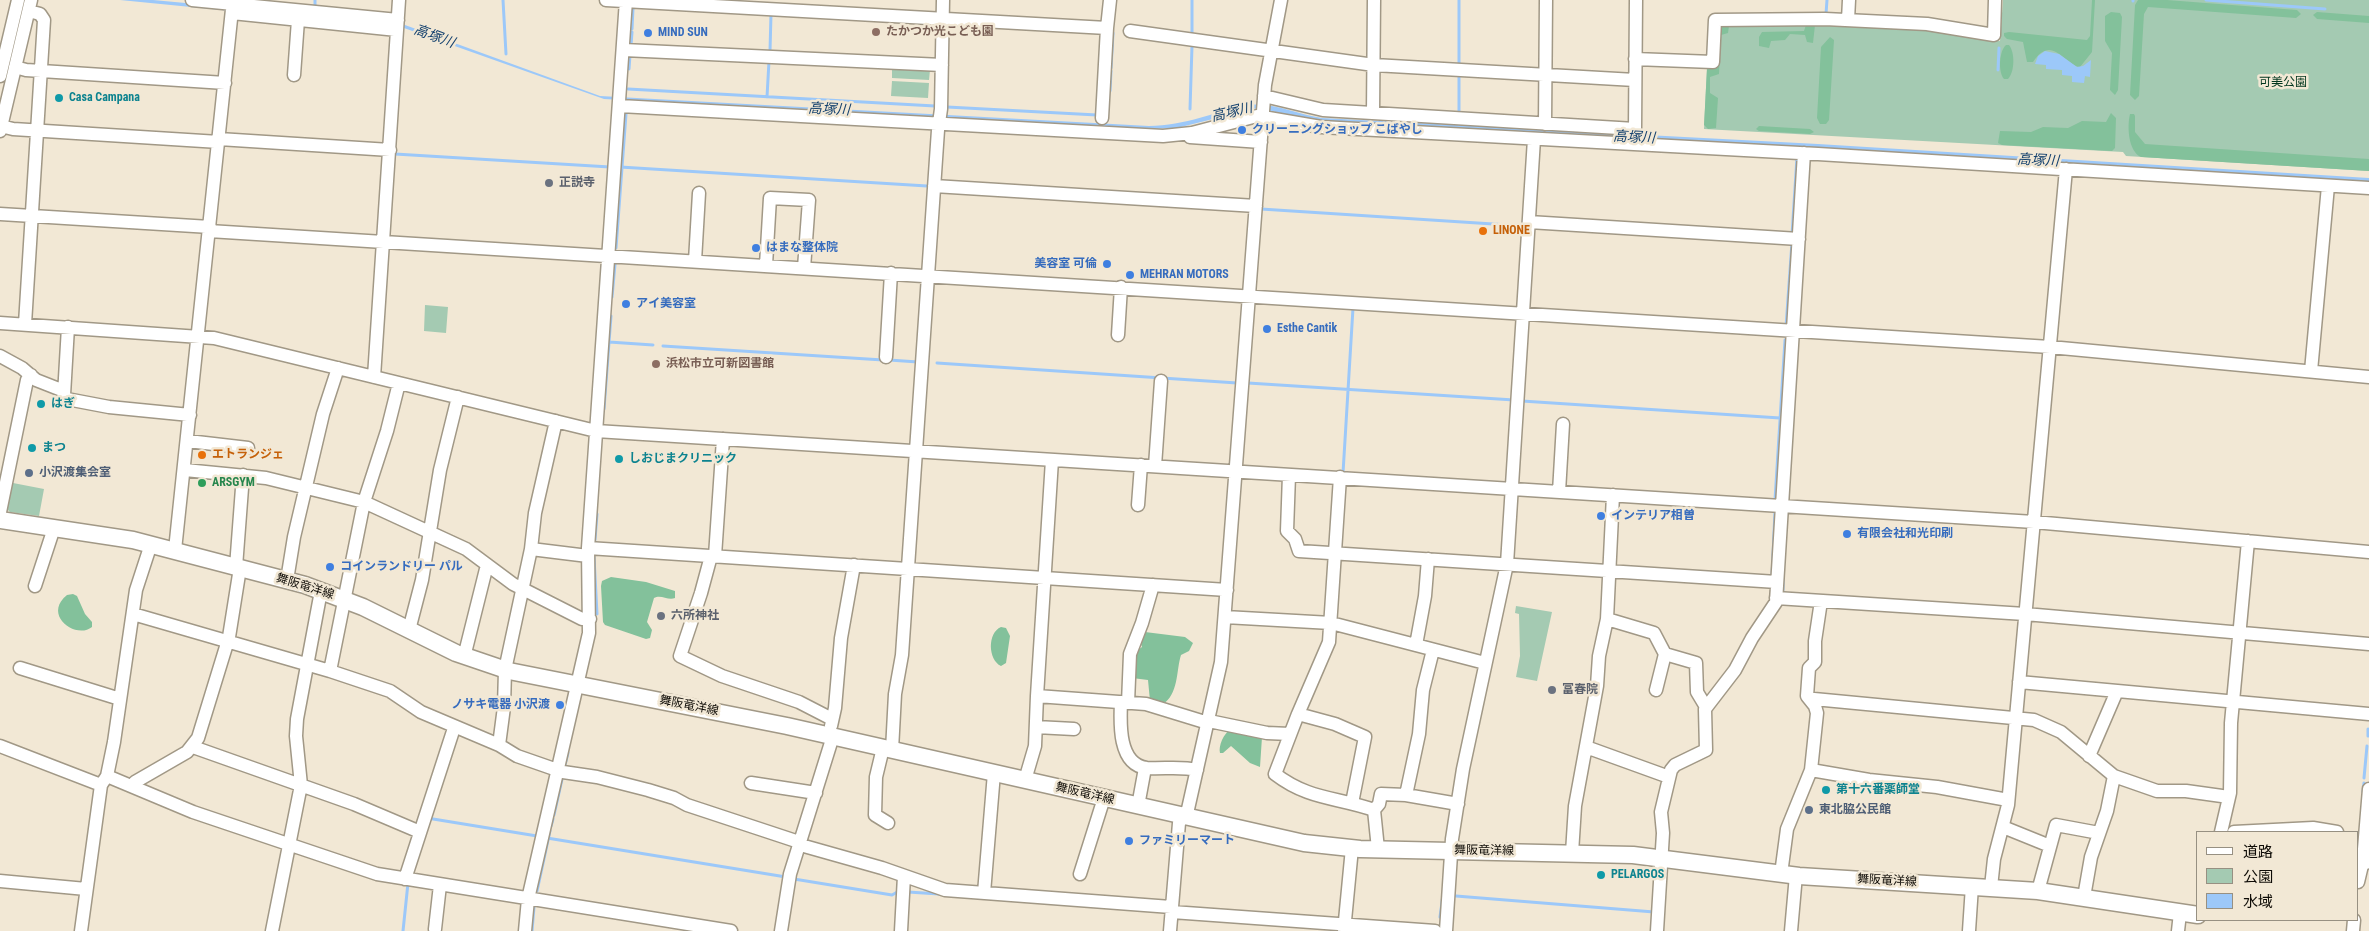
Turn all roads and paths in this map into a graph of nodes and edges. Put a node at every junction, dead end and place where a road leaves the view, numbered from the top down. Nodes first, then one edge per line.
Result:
1 (18, 0) edge
2 (192, 0) edge
3 (399, 0) edge
4 (606, 0) edge
5 (626, 0) edge
6 (943, 0) edge
7 (1110, 0) edge
8 (1281, 0) edge
9 (1374, 0) edge
10 (1546, 0) edge
11 (1636, 0) edge
12 (1849, 0) edge
13 (1995, 0) edge
14 (30, 5) edge
15 (233, 7) edge
16 (943, 19) junction
17 (298, 20) junction
18 (1848, 20) junction
19 (398, 25) junction
20 (1107, 28) junction
21 (1130, 31) dead end
22 (624, 50) junction
23 (1271, 51) junction
24 (1636, 59) junction
25 (942, 65) junction
26 (1374, 65) junction
27 (15, 68) junction
28 (41, 71) junction
29 (0, 72) edge
30 (294, 75) dead end
31 (1546, 75) junction
32 (1635, 80) junction
33 (225, 83) junction
34 (1264, 98) junction
35 (620, 101) junction
36 (1373, 113) junction
37 (1263, 115) junction
38 (940, 118) junction
39 (1102, 118) dead end
40 (1545, 124) junction
41 (1, 128) edge
42 (37, 130) junction
43 (1178, 135) junction
44 (1534, 139) junction
45 (219, 141) junction
46 (1261, 142) junction
47 (390, 150) junction
48 (1804, 153) junction
49 (2066, 169) junction
50 (934, 186) junction
51 (2328, 186) junction
52 (2369, 188) edge
53 (699, 193) dead end
54 (1256, 206) junction
55 (0, 214) edge
56 (32, 216) junction
57 (1529, 222) junction
58 (210, 229) junction
59 (1799, 239) junction
60 (384, 242) junction
61 (609, 256) junction
62 (695, 261) junction
63 (766, 265) junction
64 (804, 268) junction
65 (891, 273) junction
66 (928, 275) junction
67 (1121, 287) junction
68 (1249, 296) junction
69 (1523, 314) junction
70 (0, 322) edge
71 (25, 324) junction
72 (68, 327) junction
73 (1793, 331) junction
74 (1118, 335) dead end
75 (198, 336) junction
76 (2050, 347) junction
77 (0, 356) edge
78 (886, 357) dead end
79 (338, 368) junction
80 (2311, 371) junction
81 (31, 375) junction
82 (2369, 376) edge
83 (374, 377) junction
84 (1160, 381) dead end
85 (399, 383) junction
86 (64, 391) junction
87 (458, 397) junction
88 (190, 416) junction
89 (556, 422) junction
90 (1563, 424) dead end
91 (596, 431) junction
92 (723, 438) junction
93 (188, 441) junction
94 (248, 448) dead end
95 (916, 451) junction
96 (1052, 460) junction
97 (5, 465) edge
98 (1141, 465) junction
99 (1155, 466) junction
100 (185, 470) junction
101 (1236, 471) junction
102 (1289, 474) junction
103 (243, 475) junction
104 (1340, 478) junction
105 (306, 486) junction
106 (1512, 489) junction
107 (1559, 492) junction
108 (1613, 495) junction
109 (364, 502) junction
110 (1138, 505) dead end
111 (1782, 506) junction
112 (0, 512) edge
113 (0, 520) edge
114 (2034, 522) junction
115 (54, 528) junction
116 (428, 532) junction
117 (2248, 541) junction
118 (151, 544) junction
119 (531, 549) junction
120 (175, 550) junction
121 (588, 552) junction
122 (2369, 552) edge
123 (1335, 553) junction
124 (713, 556) junction
125 (1428, 559) junction
126 (1507, 564) junction
127 (487, 565) junction
128 (854, 565) junction
129 (238, 567) junction
130 (908, 569) junction
131 (1609, 571) junction
132 (1044, 578) junction
133 (287, 580) junction
134 (1777, 582) junction
135 (1153, 585) junction
136 (35, 586) dead end
137 (522, 589) junction
138 (1227, 590) junction
139 (321, 591) junction
140 (1776, 598) junction
141 (344, 599) junction
142 (1821, 600) junction
143 (132, 614) junction
144 (2025, 614) junction
145 (1225, 617) junction
146 (590, 619) junction
147 (1607, 619) junction
148 (1331, 623) junction
149 (409, 630) junction
150 (2240, 633) junction
151 (228, 641) junction
152 (2369, 644) edge
153 (1416, 645) junction
154 (1433, 650) junction
155 (1665, 654) junction
156 (464, 656) junction
157 (1485, 663) junction
158 (307, 664) junction
159 (20, 668) dead end
160 (505, 670) junction
161 (330, 671) junction
162 (2019, 682) junction
163 (579, 685) junction
164 (1656, 690) dead end
165 (2117, 691) junction
166 (1037, 696) junction
167 (120, 699) junction
168 (1811, 701) junction
169 (2234, 701) junction
170 (1124, 702) junction
171 (1706, 708) junction
172 (1298, 714) junction
173 (2369, 714) edge
174 (2016, 717) junction
175 (832, 719) junction
176 (1209, 722) junction
177 (1036, 727) junction
178 (454, 728) junction
179 (1074, 729) dead end
180 (1290, 734) junction
181 (831, 736) junction
182 (499, 745) junction
183 (0, 746) edge
184 (192, 747) junction
185 (1586, 747) junction
186 (888, 749) junction
187 (2090, 756) junction
188 (1145, 768) junction
189 (557, 770) junction
190 (1198, 770) junction
191 (1811, 770) junction
192 (994, 773) junction
193 (2114, 776) junction
194 (1669, 777) junction
195 (104, 780) junction
196 (1025, 780) junction
197 (751, 782) dead end
198 (301, 785) junction
199 (134, 786) junction
200 (2369, 789) edge
201 (816, 793) junction
202 (1406, 795) junction
203 (2229, 797) junction
204 (1104, 798) junction
205 (2008, 800) junction
206 (1352, 803) junction
207 (1458, 804) junction
208 (1138, 806) junction
209 (1374, 810) junction
210 (1184, 816) junction
211 (888, 823) dead end
212 (2003, 827) junction
213 (2226, 831) edge
214 (2248, 831) edge
215 (2331, 831) edge
216 (420, 832) junction
217 (2100, 833) junction
218 (2361, 840) edge
219 (288, 843) junction
220 (800, 843) junction
221 (2050, 846) junction
222 (1352, 848) junction
223 (1378, 849) junction
224 (1451, 850) junction
225 (1572, 853) junction
226 (1661, 858) junction
227 (2363, 862) edge
228 (1080, 874) dead end
229 (1788, 875) junction
230 (904, 876) junction
231 (2359, 878) edge
232 (405, 879) junction
233 (0, 881) edge
234 (440, 884) junction
235 (1972, 886) junction
236 (1991, 887) junction
237 (86, 889) junction
238 (2038, 891) junction
239 (984, 893) junction
240 (2084, 897) junction
241 (528, 899) junction
242 (1172, 909) junction
243 (2180, 912) junction
244 (2196, 915) edge
245 (1345, 928) edge
246 (435, 929) dead end
247 (82, 931) edge
248 (272, 931) edge
249 (525, 931) edge
250 (731, 931) edge
251 (781, 931) edge
252 (901, 931) edge
253 (1170, 931) edge
254 (1435, 931) edge
255 (1446, 931) edge
256 (1657, 931) edge
257 (1791, 931) edge
258 (1969, 931) edge
259 (2178, 931) edge

1 - 29 street
2 - 15 street
3 - 19 street
4 - 5 street
5 - 16 street
5 - 22 street
6 - 16 street
7 - 20 street
8 - 23 street
9 - 26 street
10 - 31 street
11 - 24 street
12 - 18 street
13 - 18 street
14 - 27 street
14 - 28 street
15 - 17 street
15 - 19 street
15 - 33 street
16 - 20 street
16 - 25 street
17 - 19 street
17 - 30 street
18 - 24 street
19 - 47 street
20 - 39 street
21 - 23 street
22 - 25 street
22 - 35 street
23 - 26 street
23 - 34 street
24 - 32 street
25 - 38 street
26 - 31 street
26 - 36 street
27 - 28 street
27 - 41 street
28 - 33 street
28 - 42 street
31 - 32 street
31 - 40 street
32 - 40 street
33 - 45 street
34 - 36 street
34 - 37 street
35 - 38 street
35 - 61 street
36 - 40 street
37 - 43 street
37 - 44 street
37 - 46 street
38 - 43 street
38 - 50 street
41 - 42 street
42 - 45 street
42 - 56 street
43 - 46 street
44 - 48 street
44 - 57 street
45 - 47 street
45 - 58 street
46 - 54 street
47 - 60 street
48 - 49 street
48 - 59 street
49 - 51 street
49 - 76 street
50 - 54 street
50 - 66 street
51 - 52 street
51 - 80 street
53 - 62 street
54 - 68 street
55 - 56 street
56 - 58 street
56 - 71 street
57 - 59 street
57 - 69 street
58 - 60 street
58 - 75 street
59 - 73 street
60 - 61 street
60 - 83 street
61 - 62 street
61 - 91 street
62 - 63 street
63 - 64 street
63 - 64 street
64 - 65 street
65 - 66 street
65 - 78 street
66 - 67 street
66 - 95 street
67 - 68 street
67 - 74 street
68 - 69 street
68 - 101 street
69 - 73 street
69 - 106 street
70 - 71 street
71 - 72 street
72 - 75 street
72 - 86 street
73 - 76 street
73 - 111 street
75 - 79 street
75 - 88 street
76 - 80 street
76 - 114 street
77 - 81 street
79 - 83 street
79 - 105 street
80 - 82 street
81 - 86 street
81 - 97 street
83 - 85 street
84 - 99 street
85 - 87 street
85 - 109 street
86 - 88 street
87 - 89 street
87 - 116 street
88 - 93 street
89 - 91 street
89 - 119 street
90 - 107 street
91 - 92 street
91 - 121 street
92 - 95 street
92 - 124 street
93 - 94 street
93 - 100 street
95 - 96 street
95 - 130 street
96 - 98 street
96 - 132 street
97 - 112 street
98 - 99 street
98 - 110 street
99 - 101 street
100 - 103 street
100 - 120 street
101 - 102 street
101 - 138 street
102 - 104 street
102 - 123 street
103 - 105 street
103 - 129 street
104 - 106 street
104 - 123 street
105 - 109 street
105 - 133 street
106 - 107 street
106 - 126 street
107 - 108 street
108 - 111 street
108 - 131 street
109 - 116 street
109 - 141 street
111 - 114 street
111 - 134 street
113 - 115 main road, 舞阪竜洋線
114 - 117 street
114 - 144 street
115 - 118 main road, 舞阪竜洋線
115 - 136 street
116 - 127 street
116 - 149 street
117 - 122 street
117 - 150 street
118 - 120 main road, 舞阪竜洋線
118 - 143 street
119 - 121 street
119 - 137 street
120 - 129 main road, 舞阪竜洋線
121 - 124 street
121 - 146 street
123 - 125 street
123 - 148 street
124 - 128 street
124 - 175 street
125 - 126 street
125 - 153 street
126 - 131 street
126 - 157 street
127 - 137 street
127 - 156 street
128 - 130 street
128 - 175 street
129 - 133 main road, 舞阪竜洋線
129 - 151 street
130 - 132 street
130 - 186 street
131 - 134 street
131 - 147 street
132 - 135 street
132 - 166 street
133 - 139 main road, 舞阪竜洋線
134 - 140 street
135 - 138 street
135 - 170 street
137 - 146 street
137 - 160 street
138 - 145 street
139 - 141 main road, 舞阪竜洋線
139 - 158 street
140 - 142 street
140 - 171 street
141 - 149 main road, 舞阪竜洋線
141 - 161 street
142 - 144 street
142 - 168 street
143 - 151 street
143 - 167 street
144 - 150 street
144 - 162 street
145 - 148 street
145 - 176 street
146 - 163 street
147 - 155 street
147 - 185 street
148 - 153 street
148 - 172 street
149 - 156 main road, 舞阪竜洋線
150 - 152 street
150 - 169 street
151 - 158 street
151 - 184 street
153 - 154 street
154 - 157 street
154 - 202 street
155 - 164 street
155 - 171 street
156 - 160 main road, 舞阪竜洋線
157 - 207 street
158 - 161 street
158 - 198 street
159 - 167 street
160 - 163 main road, 舞阪竜洋線
160 - 182 street
161 - 178 street
162 - 165 street
162 - 174 street
163 - 181 main road, 舞阪竜洋線
163 - 189 street
165 - 169 street
165 - 187 street
166 - 170 street
166 - 177 street
167 - 195 street
168 - 174 street
168 - 191 street
169 - 173 street
169 - 203 street
170 - 176 street
170 - 188 street
171 - 194 street
172 - 180 street
172 - 206 street
174 - 187 street
174 - 205 street
175 - 181 street
176 - 180 street
176 - 190 street
177 - 179 street
177 - 196 street
178 - 182 street
178 - 216 street
180 - 206 street
181 - 186 main road, 舞阪竜洋線
181 - 201 street
182 - 189 street
183 - 195 street
184 - 198 street
184 - 199 street
185 - 194 street
185 - 225 street
186 - 192 main road, 舞阪竜洋線
186 - 211 street
187 - 193 street
188 - 190 street
188 - 208 street
189 - 220 street
189 - 241 street
190 - 210 street
191 - 205 street
191 - 229 street
192 - 196 main road, 舞阪竜洋線
192 - 239 street
193 - 203 street
193 - 217 street
194 - 226 street
195 - 199 street
195 - 237 street
196 - 204 main road, 舞阪竜洋線
197 - 201 street
198 - 216 street
198 - 219 street
199 - 219 street
200 - 218 street
201 - 220 street
202 - 207 street
202 - 209 street
203 - 213 street
204 - 208 main road, 舞阪竜洋線
204 - 228 street
205 - 212 street
206 - 209 street
207 - 224 street
208 - 210 main road, 舞阪竜洋線
209 - 223 street
210 - 222 main road, 舞阪竜洋線
210 - 242 street
212 - 221 street
212 - 236 street
214 - 215 street
216 - 232 street
217 - 221 street
217 - 240 street
218 - 227 street
219 - 232 street
219 - 248 street
220 - 230 street
220 - 251 street
221 - 238 street
222 - 223 main road, 舞阪竜洋線
222 - 245 street
223 - 224 main road, 舞阪竜洋線
224 - 225 main road, 舞阪竜洋線
224 - 255 street
225 - 226 main road, 舞阪竜洋線
226 - 229 main road, 舞阪竜洋線
226 - 256 street
227 - 231 street
229 - 235 main road, 舞阪竜洋線
229 - 257 street
230 - 239 street
230 - 252 street
232 - 234 street
233 - 237 street
234 - 241 street
234 - 246 street
235 - 236 main road, 舞阪竜洋線
235 - 258 street
236 - 238 main road, 舞阪竜洋線
237 - 247 street
238 - 240 main road, 舞阪竜洋線
239 - 242 street
240 - 243 main road, 舞阪竜洋線
241 - 249 street
241 - 250 street
242 - 245 street
242 - 253 street
243 - 244 main road, 舞阪竜洋線
243 - 259 street
245 - 254 street

